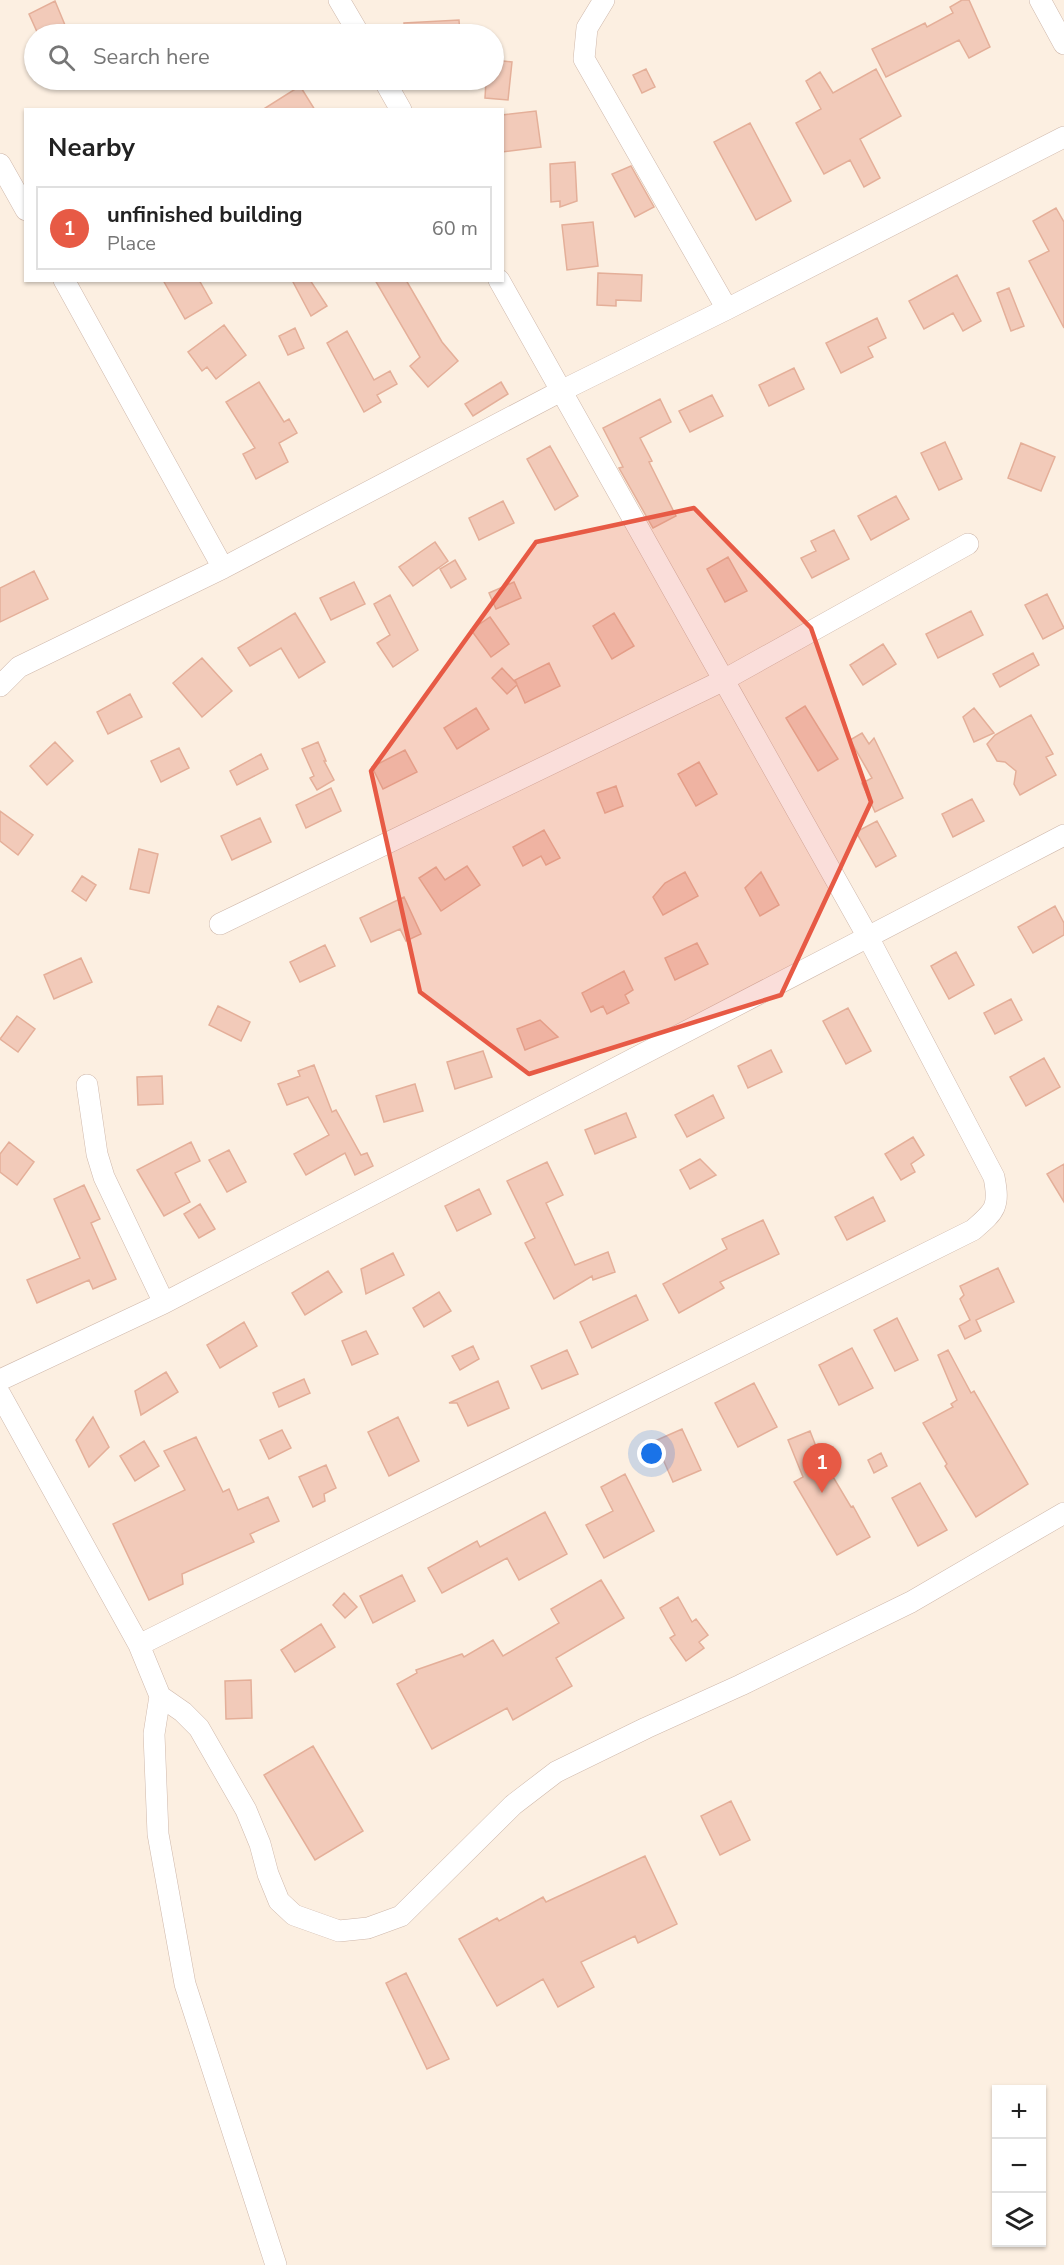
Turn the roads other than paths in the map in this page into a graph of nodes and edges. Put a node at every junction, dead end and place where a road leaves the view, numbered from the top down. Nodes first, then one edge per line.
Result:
1 (339, 0) edge
2 (604, 0) edge
3 (1040, 0) edge
4 (353, 24) edge
5 (1064, 44) edge
6 (390, 90) edge
7 (400, 108) edge
8 (1064, 137) edge
9 (0, 164) edge
10 (24, 206) edge
11 (65, 282) edge
12 (500, 282) edge
13 (727, 309) junction
14 (561, 391) junction
15 (968, 544) dead end
16 (223, 567) junction
17 (722, 681) junction
18 (0, 686) edge
19 (1064, 835) edge
20 (220, 924) dead end
21 (868, 937) junction
22 (87, 1084) dead end
23 (164, 1303) junction
24 (0, 1380) edge
25 (0, 1394) edge
26 (1064, 1513) edge
27 (139, 1645) junction
28 (160, 1696) junction
29 (276, 2265) edge

1 - 4 street
2 - 13 street
3 - 5 street
6 - 7 street
8 - 13 street
9 - 10 street
11 - 16 street
12 - 14 street
13 - 14 street
14 - 16 street
14 - 17 street
15 - 17 street
16 - 18 street
17 - 20 street
17 - 21 street
19 - 21 street
21 - 23 street
21 - 27 street
22 - 23 street
23 - 24 street
25 - 27 street
26 - 28 street
27 - 28 street
28 - 29 street

